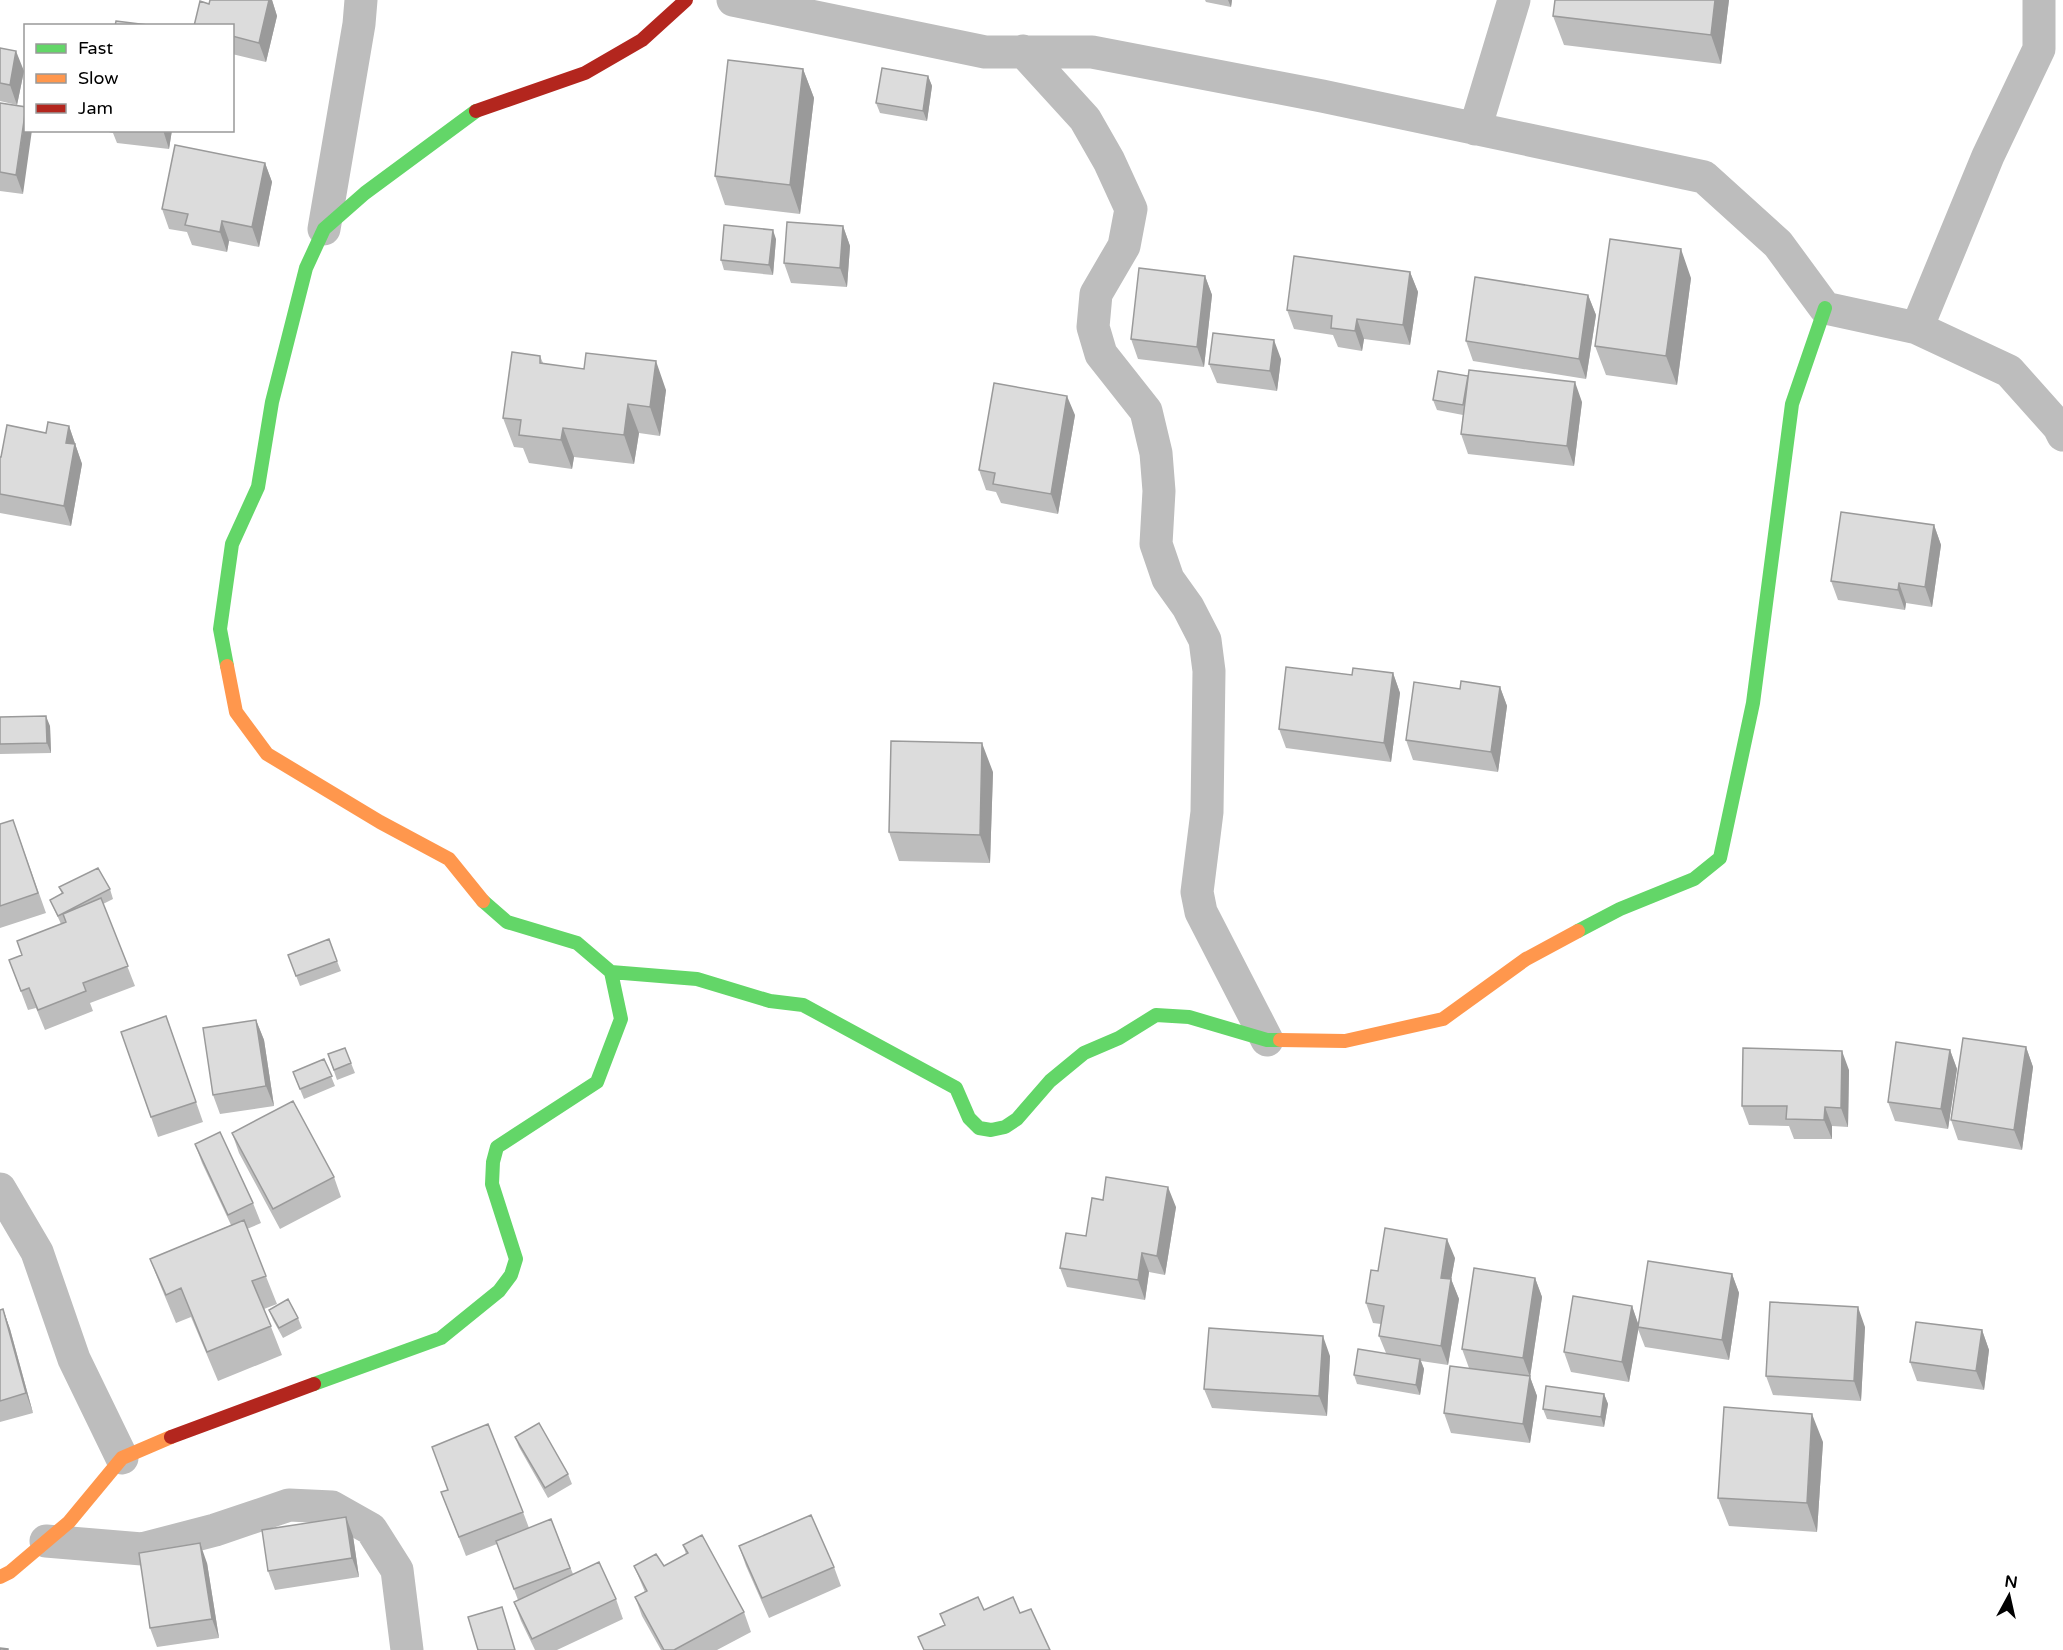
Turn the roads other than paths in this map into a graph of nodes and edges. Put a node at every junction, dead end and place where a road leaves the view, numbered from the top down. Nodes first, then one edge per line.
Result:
1 (361, 0) edge
2 (686, 0) edge
3 (733, 0) edge
4 (1514, 0) edge
5 (2039, 0) edge
6 (1023, 51) junction
7 (1475, 129) junction
8 (324, 229) junction
9 (1825, 308) junction
10 (1917, 328) junction
11 (2063, 435) edge
12 (611, 972) junction
13 (1268, 1040) junction
14 (0, 1189) edge
15 (122, 1458) junction
16 (46, 1541) junction
17 (0, 1577) edge
18 (407, 1650) edge

1 - 8 street
2 - 8 street
3 - 6 street
4 - 7 street
5 - 10 street
6 - 7 street
6 - 13 street
7 - 9 street
8 - 12 street
9 - 10 street
9 - 13 street
10 - 11 street
12 - 13 street
12 - 15 street
14 - 15 street
15 - 16 street
16 - 17 street
16 - 18 street

